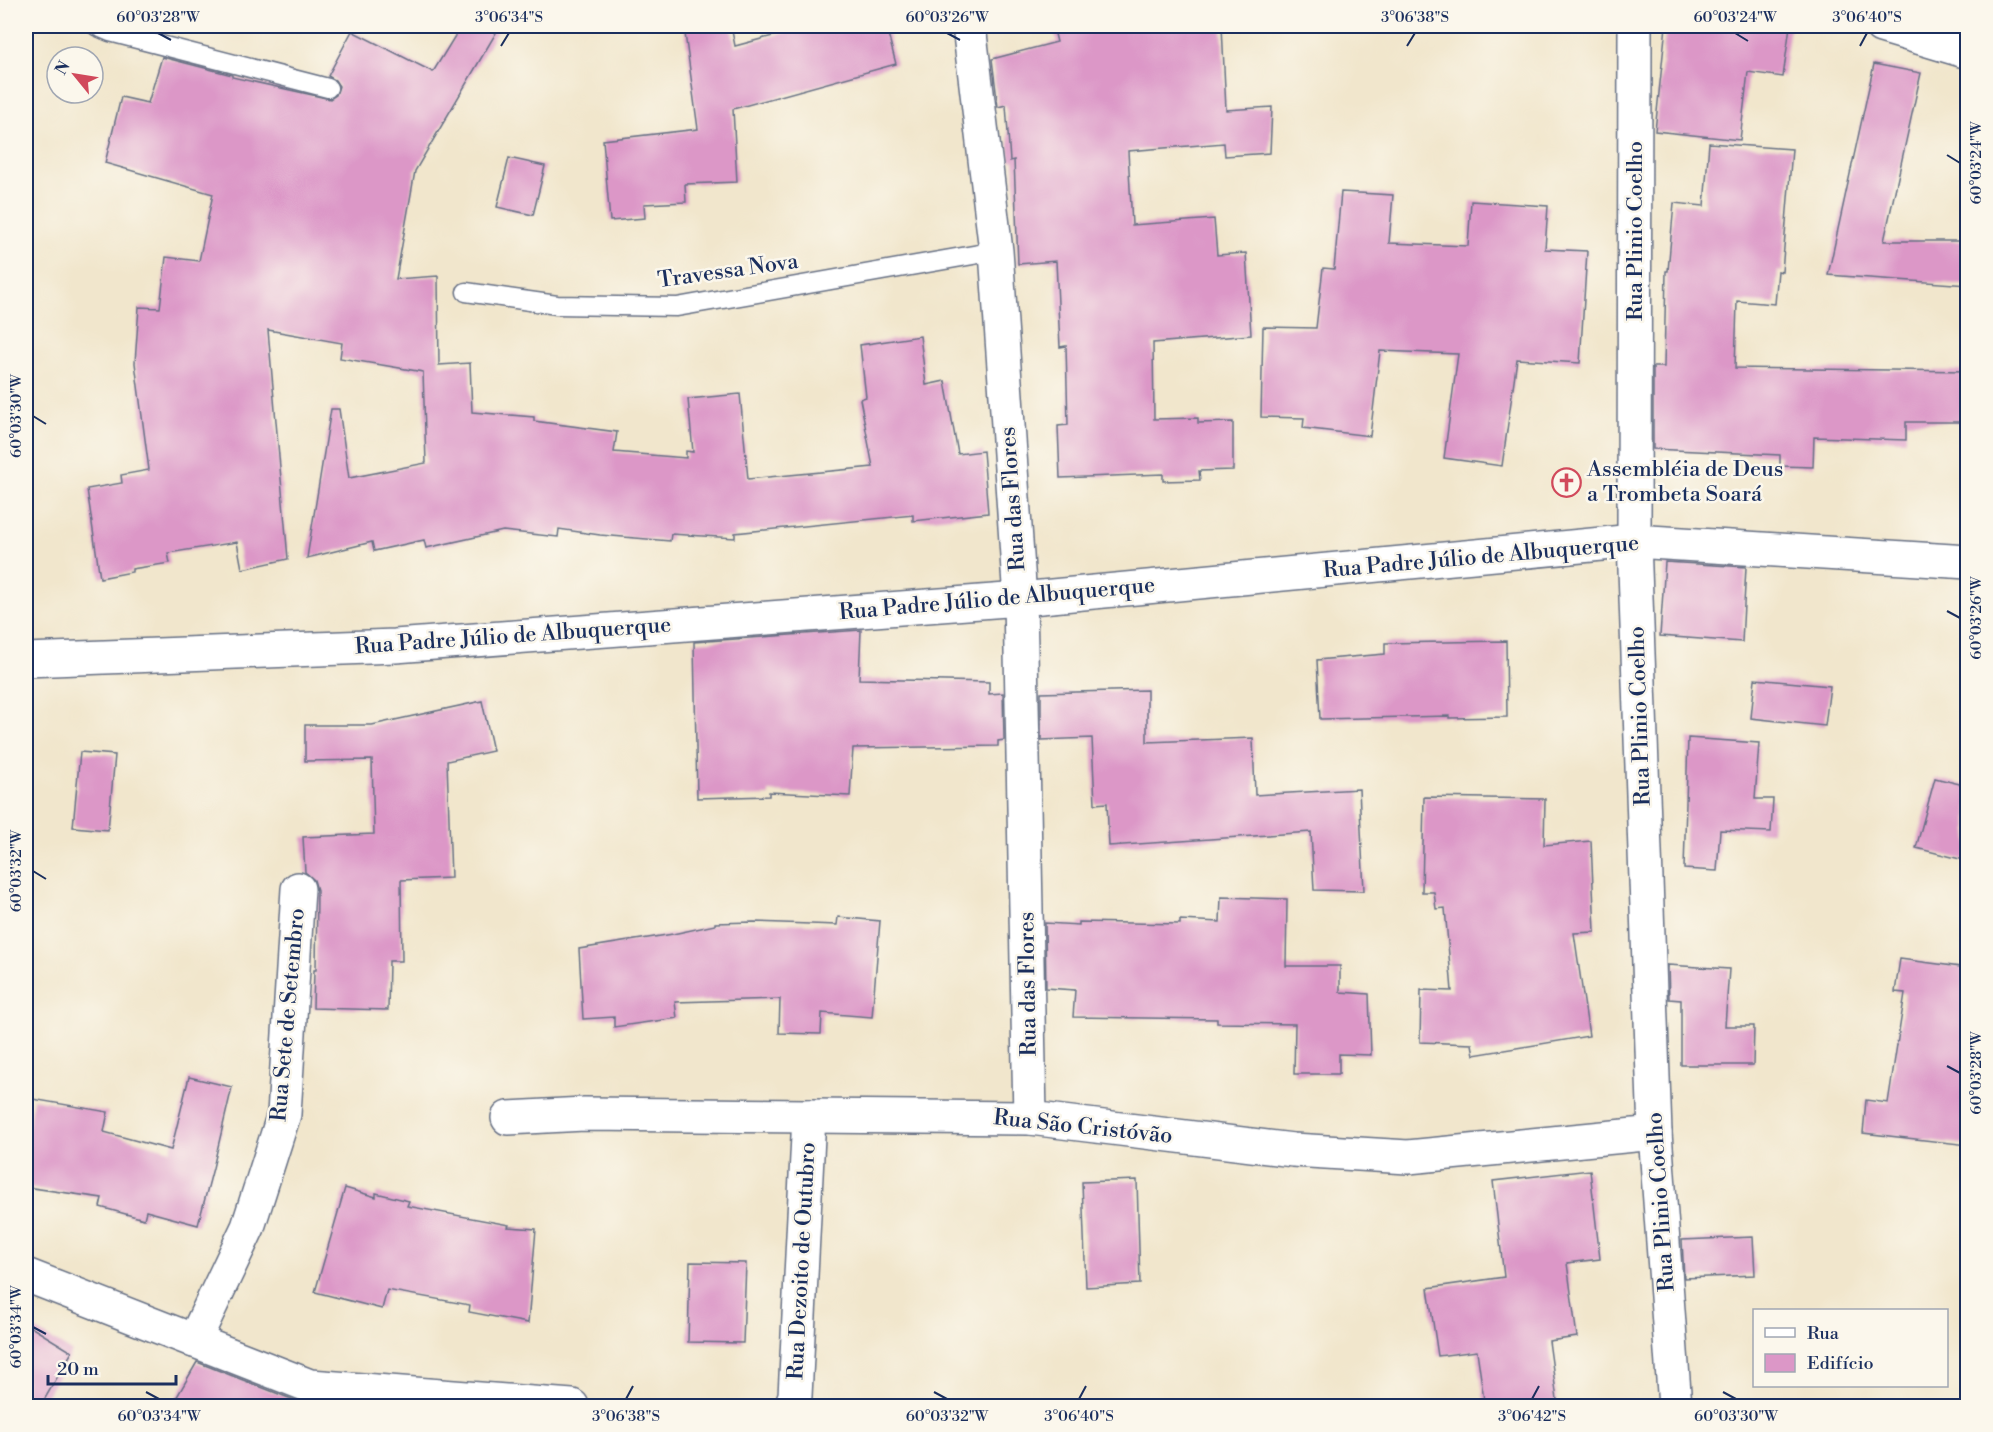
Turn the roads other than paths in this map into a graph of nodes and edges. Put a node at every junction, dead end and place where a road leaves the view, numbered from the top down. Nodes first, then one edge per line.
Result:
1 (96, 26) edge
2 (969, 26) edge
3 (1635, 26) edge
4 (1881, 26) edge
5 (1968, 52) edge
6 (328, 88) dead end
7 (996, 252) junction
8 (466, 292) dead end
9 (1634, 541) junction
10 (1968, 562) edge
11 (1020, 599) junction
12 (26, 660) edge
13 (298, 890) dead end
14 (809, 1116) junction
15 (508, 1118) dead end
16 (1030, 1118) junction
17 (1655, 1133) junction
18 (26, 1275) edge
19 (194, 1341) junction
20 (313, 1396) edge
21 (572, 1407) edge
22 (791, 1407) edge
23 (1675, 1407) edge

1 - 6 lane
2 - 7 street, Rua das Flores
3 - 9 street, Rua Plinio Coelho
4 - 5 street
7 - 8 lane, Travessa Nova
7 - 11 street, Rua das Flores
9 - 10 street, Rua Padre Júlio de Albuquerque
9 - 11 street, Rua Padre Júlio de Albuquerque
9 - 17 street, Rua Plinio Coelho
11 - 12 street, Rua Padre Júlio de Albuquerque
11 - 16 street, Rua das Flores
13 - 19 street, Rua Sete de Setembro
14 - 15 street, Rua São Cristóvão
14 - 16 street, Rua São Cristóvão
14 - 22 street, Rua Dezoito de Outubro
16 - 17 street, Rua São Cristóvão
17 - 23 street, Rua Plinio Coelho
18 - 19 street
19 - 20 street
20 - 21 street

